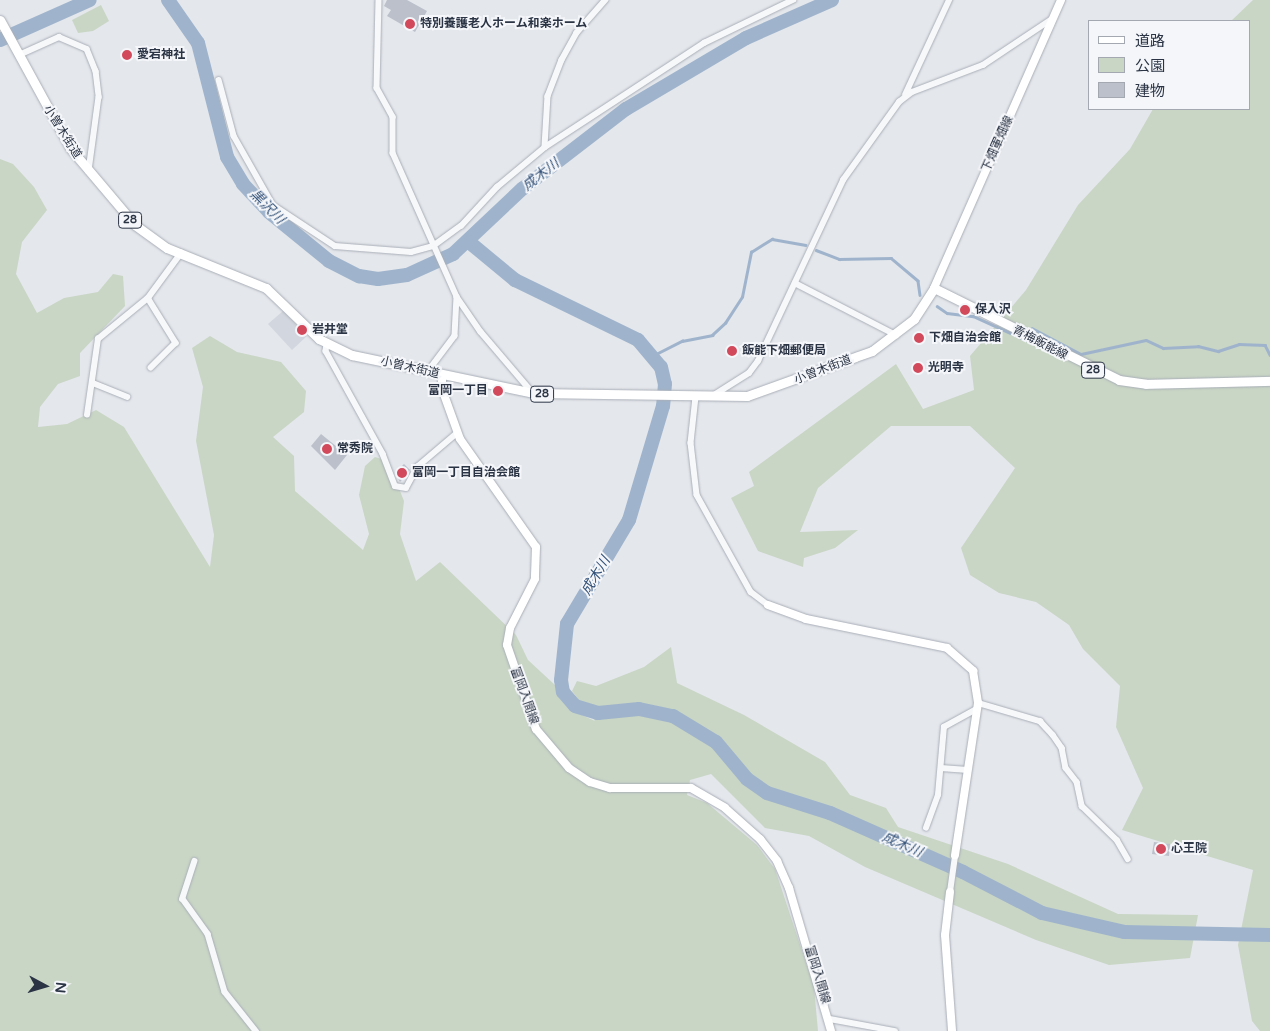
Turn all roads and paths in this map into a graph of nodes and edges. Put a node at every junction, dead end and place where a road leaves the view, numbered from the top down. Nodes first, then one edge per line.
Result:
1 (379, 0) edge
2 (606, 0) edge
3 (793, 0) edge
4 (949, 0) edge
5 (1061, 0) edge
6 (1056, 16) junction
7 (1, 23) edge
8 (17, 51) junction
9 (219, 80) dead end
10 (904, 98) junction
11 (545, 148) junction
12 (89, 172) junction
13 (433, 246) junction
14 (181, 253) junction
15 (795, 283) junction
16 (934, 288) junction
17 (457, 297) junction
18 (148, 298) junction
19 (896, 335) junction
20 (327, 344) junction
21 (151, 368) dead end
22 (428, 372) junction
23 (442, 376) junction
24 (1270, 381) edge
25 (93, 383) junction
26 (534, 393) junction
27 (127, 397) dead end
28 (693, 397) junction
29 (710, 397) junction
30 (87, 414) dead end
31 (457, 433) junction
32 (768, 605) joint
33 (978, 706) junction
34 (941, 768) junction
35 (968, 770) junction
36 (926, 828) dead end
37 (955, 855) joint
38 (1128, 859) dead end
39 (195, 861) dead end
40 (950, 892) joint
41 (830, 1019) junction
42 (256, 1031) edge
43 (831, 1031) edge
44 (895, 1031) edge
45 (952, 1031) edge

1 - 13 street
2 - 11 street
3 - 11 street
4 - 10 street
5 - 6 main road, 下畑軍畑線
6 - 10 street
6 - 16 main road, 下畑軍畑線
7 - 8 main road, 小曽木街道 / 28
8 - 12 main road, 小曽木街道 / 28
8 - 12 street
9 - 13 street
10 - 15 street
11 - 13 street
12 - 14 main road, 小曽木街道 / 28
13 - 17 street
14 - 18 street
14 - 20 main road, 小曽木街道 / 28
15 - 19 street
15 - 29 street
16 - 19 main road, 小曽木街道 / 28
16 - 24 main road, 青梅飯能線 / 28
17 - 22 street
17 - 26 street
18 - 21 street
18 - 25 street
19 - 29 main road, 小曽木街道 / 28
20 - 22 main road, 小曽木街道 / 28
20 - 31 street
22 - 23 main road, 小曽木街道 / 28
23 - 26 main road, 小曽木街道 / 28
23 - 31 main road, 富岡入間線
25 - 27 street
25 - 30 street
26 - 28 main road, 小曽木街道 / 28
28 - 29 main road, 小曽木街道 / 28
28 - 32 street
31 - 41 main road, 富岡入間線
32 - 33 main road
33 - 34 street
33 - 35 main road
33 - 38 street
34 - 35 street
34 - 36 street
35 - 37 main road
37 - 40 street
39 - 42 street
40 - 45 main road
41 - 43 main road, 富岡入間線
41 - 44 street

